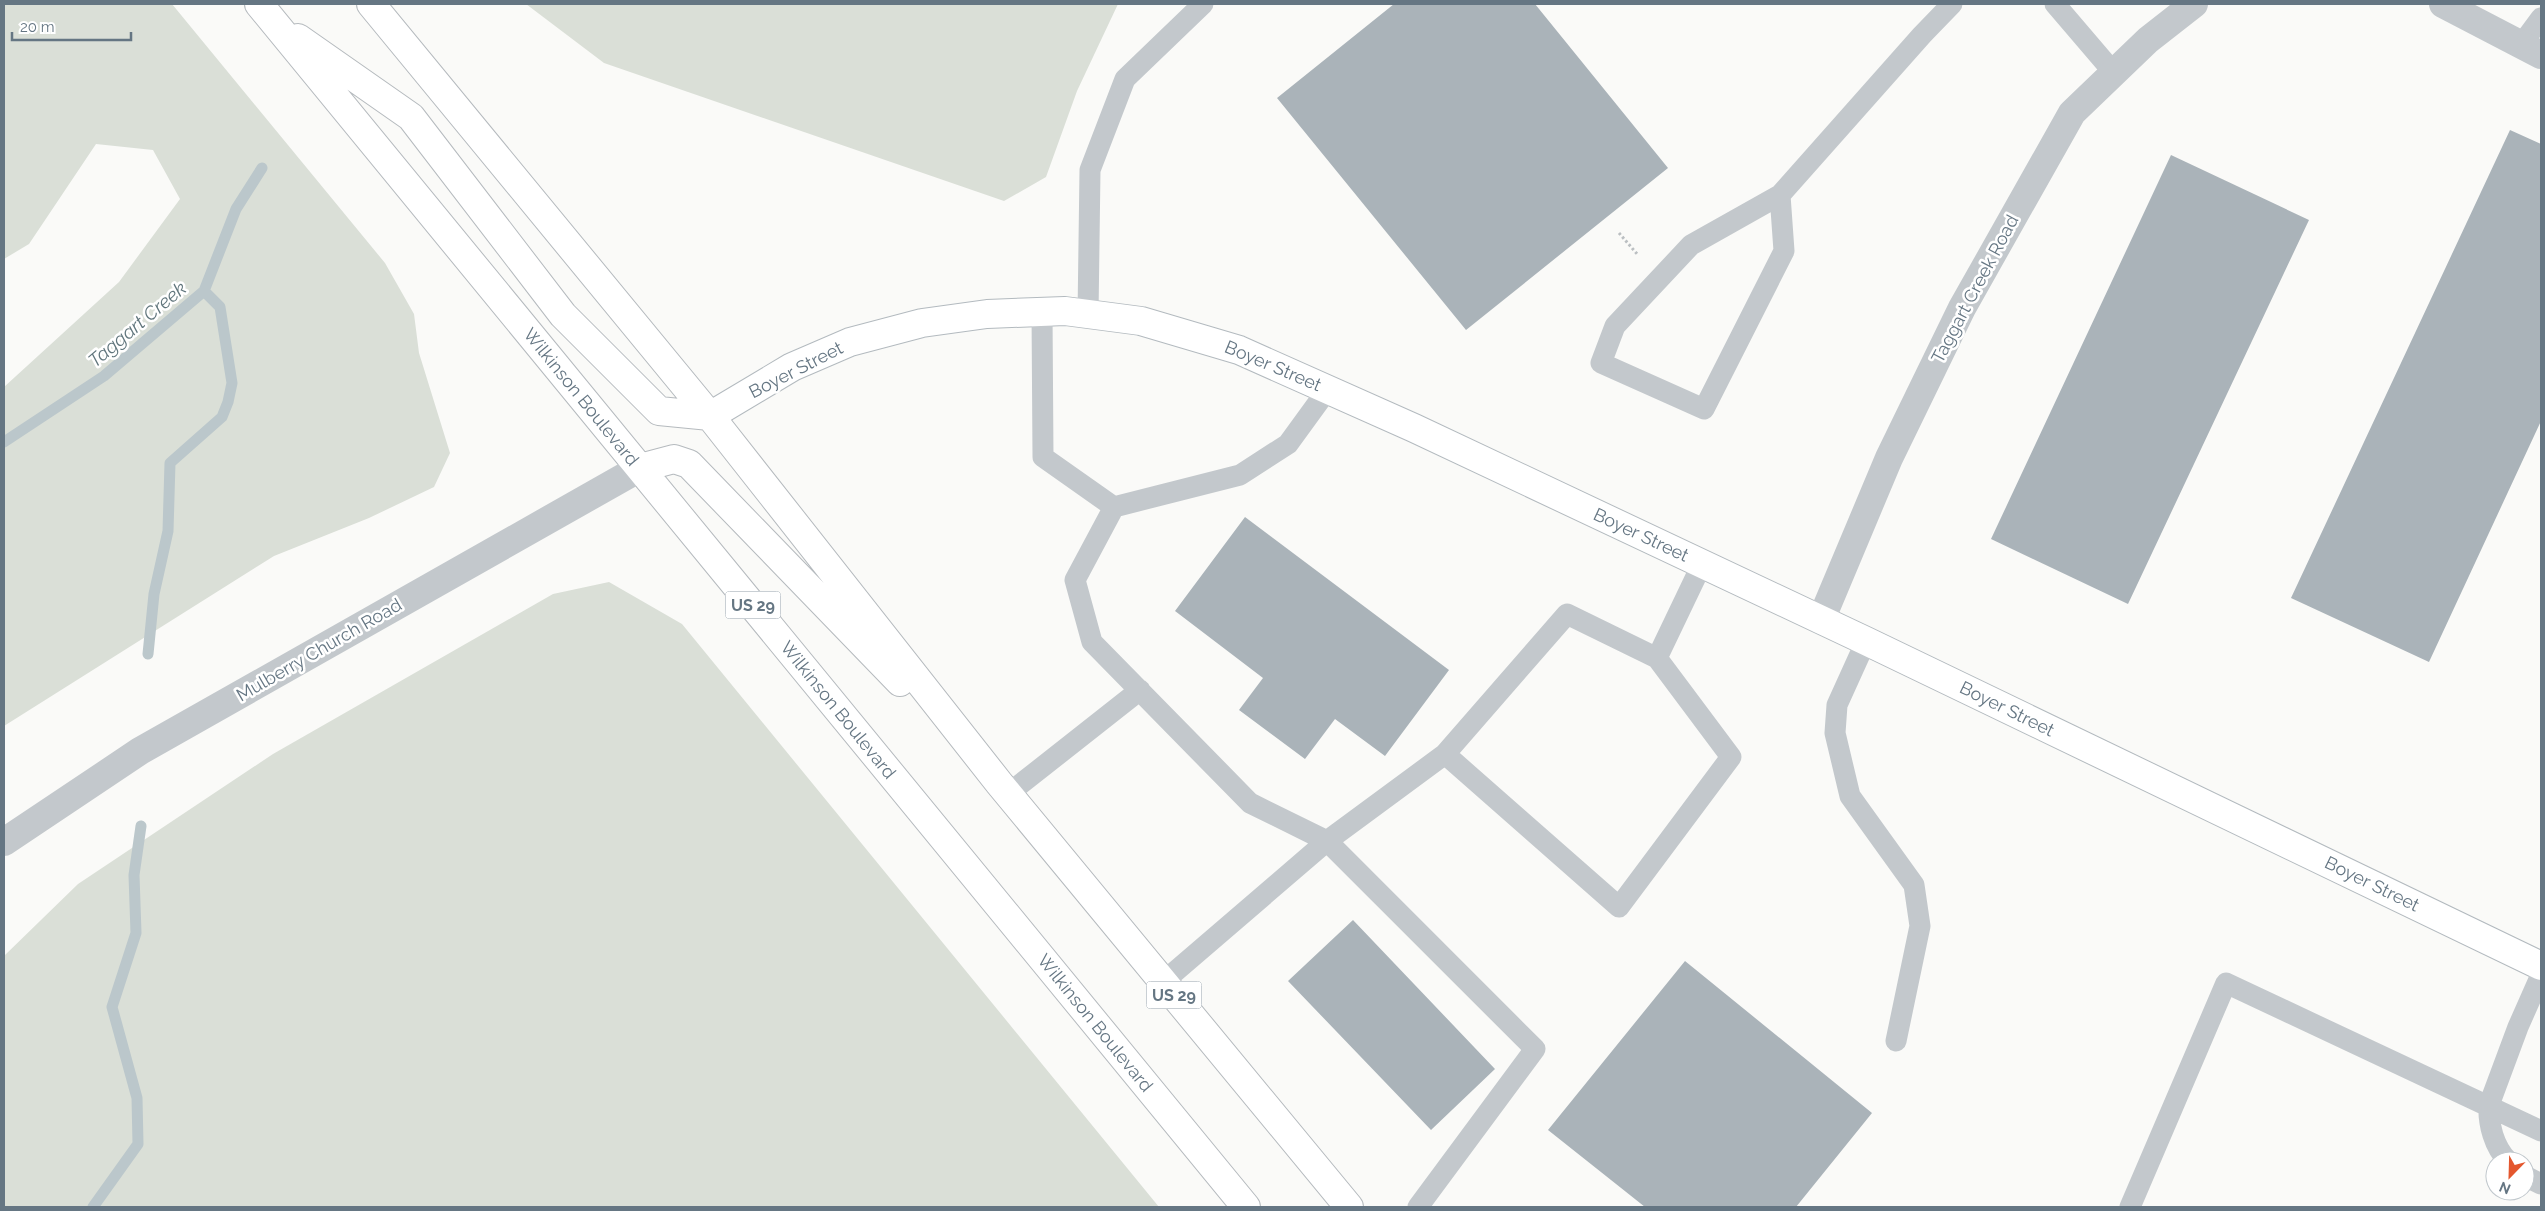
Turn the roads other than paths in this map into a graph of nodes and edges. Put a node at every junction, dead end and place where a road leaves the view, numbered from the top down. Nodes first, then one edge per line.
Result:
1 (371, 4) edge
2 (1203, 4) edge
3 (1952, 4) edge
4 (2055, 4) edge
5 (2194, 4) edge
6 (2444, 4) edge
7 (264, 11) edge
8 (2541, 18) edge
9 (2531, 50) edge
10 (2114, 73) junction
11 (1780, 195) junction
12 (1042, 312) junction
13 (1088, 315) junction
14 (1328, 389) junction
15 (710, 416) junction
16 (640, 468) junction
17 (1114, 507) junction
18 (1702, 564) junction
19 (1821, 620) junction
20 (1866, 641) junction
21 (1657, 658) junction
22 (1140, 690) junction
23 (1445, 754) junction
24 (1003, 789) junction
25 (1327, 841) junction
26 (4, 842) edge
27 (2541, 966) edge
28 (2541, 975) edge
29 (1163, 982) junction
30 (1896, 1041) dead end
31 (2489, 1105) junction
32 (2541, 1131) edge
33 (2502, 1151) edge
34 (1246, 1207) edge
35 (1349, 1207) edge
36 (1418, 1207) edge
37 (2130, 1207) edge

1 - 15 main road, US 29
2 - 13 lane
3 - 11 lane
4 - 10 lane
5 - 10 street, Taggart Creek Road
6 - 9 street
7 - 15 main road
7 - 16 main road, Wilkinson Boulevard / US 29
8 - 9 lane
10 - 19 street, Taggart Creek Road
11 - 11 lane
12 - 13 main road, Boyer Street
12 - 15 main road, Boyer Street
12 - 17 lane
13 - 14 main road, Boyer Street
14 - 17 lane
14 - 18 main road, Boyer Street
15 - 24 main road, US 29
16 - 24 main road
16 - 26 street, Mulberry Church Road
16 - 34 main road, Wilkinson Boulevard / US 29
17 - 22 lane
18 - 19 main road, Boyer Street
18 - 21 lane
19 - 20 main road, Boyer Street
20 - 27 main road, Boyer Street
20 - 30 lane
21 - 23 lane
21 - 23 lane
22 - 24 lane
22 - 25 lane
23 - 25 lane
24 - 29 main road, US 29
25 - 29 lane
25 - 36 lane
28 - 31 lane
29 - 35 main road, US 29
31 - 32 lane
31 - 33 lane
31 - 37 lane

